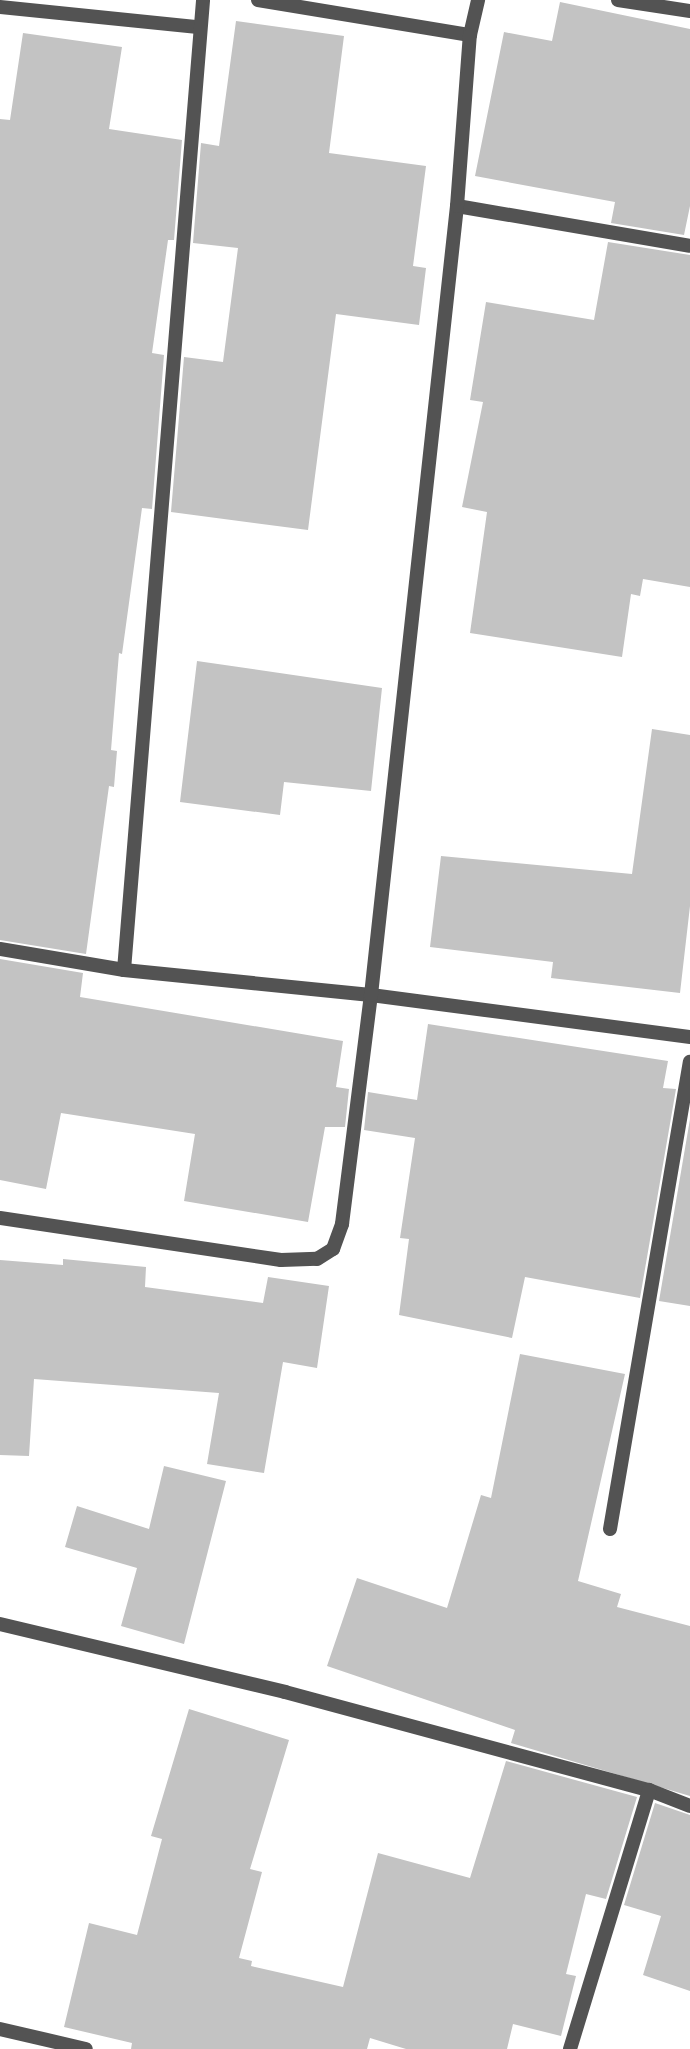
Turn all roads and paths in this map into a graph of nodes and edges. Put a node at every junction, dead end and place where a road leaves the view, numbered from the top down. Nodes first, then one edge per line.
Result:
1 (203, 0) edge
2 (258, 0) edge
3 (478, 0) edge
4 (618, 0) edge
5 (0, 7) edge
6 (690, 11) edge
7 (198, 27) junction
8 (470, 35) junction
9 (457, 206) junction
10 (690, 246) edge
11 (0, 949) edge
12 (124, 970) junction
13 (371, 995) junction
14 (690, 1037) edge
15 (690, 1062) edge
16 (0, 1218) edge
17 (610, 1529) dead end
18 (0, 1624) edge
19 (649, 1790) junction
20 (690, 1806) edge
21 (0, 2029) edge
22 (86, 2049) edge
23 (570, 2049) edge

1 - 7 street
2 - 8 street
3 - 8 street
4 - 6 street
5 - 7 street
7 - 12 street
8 - 9 street
9 - 10 street
9 - 13 street
11 - 12 street
12 - 13 street
13 - 14 street
13 - 16 street
15 - 17 street
18 - 19 street
19 - 20 street
19 - 23 street
21 - 22 street

